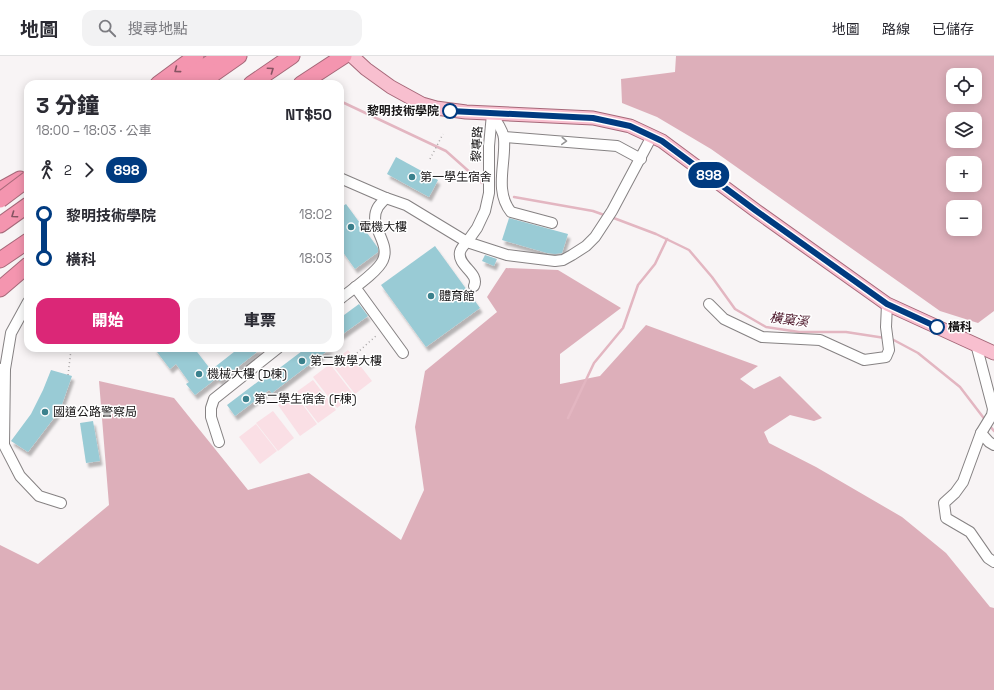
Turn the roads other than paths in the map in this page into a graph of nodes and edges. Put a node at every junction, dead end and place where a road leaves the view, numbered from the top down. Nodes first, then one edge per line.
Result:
1 (196, 56) edge
2 (220, 56) edge
3 (238, 56) edge
4 (292, 56) edge
5 (344, 56) edge
6 (348, 56) edge
7 (352, 56) edge
8 (199, 78) edge
9 (163, 80) edge
10 (257, 80) edge
11 (307, 80) edge
12 (311, 80) edge
13 (492, 114) junction
14 (652, 136) junction
15 (505, 137) junction
16 (641, 159) junction
17 (24, 176) edge
18 (344, 180) edge
19 (24, 183) edge
20 (0, 190) edge
21 (386, 198) junction
22 (0, 199) edge
23 (24, 208) edge
24 (552, 224) dead end
25 (0, 225) edge
26 (467, 242) junction
27 (24, 244) edge
28 (0, 260) edge
29 (24, 268) edge
30 (24, 282) edge
31 (474, 286) dead end
32 (355, 287) junction
33 (0, 289) edge
34 (344, 296) edge
35 (0, 300) edge
36 (709, 304) dead end
37 (887, 304) junction
38 (24, 309) edge
39 (976, 344) junction
40 (273, 352) edge
41 (404, 353) dead end
42 (994, 353) edge
43 (2, 369) edge
44 (983, 430) junction
45 (219, 442) dead end
46 (994, 445) edge
47 (61, 503) dead end
48 (994, 562) edge

1 -> 9 highway
2 - 8 highway
3 - 8 highway
10 -> 4 highway
5 - 11 highway
6 - 12 lane
7 - 13 main road
13 - 14 main road
13 - 15 lane
13 - 26 lane, 黎專路
14 - 16 lane
14 - 37 main road
15 -> 16 lane
15 - 24 lane
16 - 26 lane
17 - 20 highway
18 - 21 lane
19 - 22 highway, bridge
21 - 26 lane
21 - 32 lane
23 -> 25 highway
26 - 31 lane, 黎專路
27 - 28 highway
29 - 33 highway
30 - 35 highway
32 - 34 lane
32 - 41 lane
36 - 37 lane
37 - 39 main road
38 - 43 lane
39 - 42 main road
39 - 44 lane
40 - 45 lane
43 - 47 lane
44 - 46 lane
44 - 48 lane

